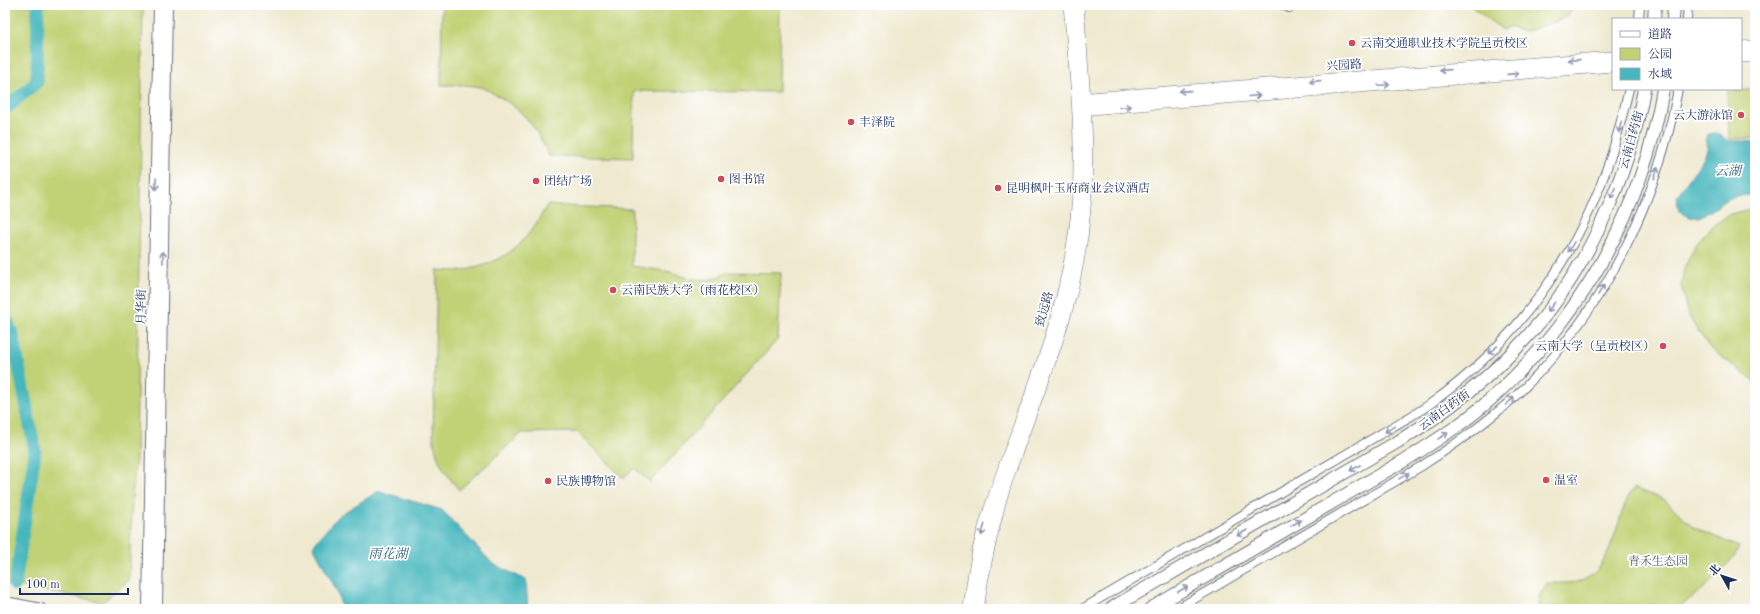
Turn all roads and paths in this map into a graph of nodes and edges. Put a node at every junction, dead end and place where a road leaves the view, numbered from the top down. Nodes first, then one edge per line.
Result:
1 (159, 5) edge
2 (167, 5) edge
3 (1069, 5) edge
4 (1078, 5) edge
5 (1283, 5) edge
6 (1296, 5) edge
7 (1640, 5) edge
8 (1655, 5) edge
9 (1674, 5) edge
10 (1688, 5) edge
11 (1639, 18) edge
12 (1654, 18) edge
13 (1673, 18) edge
14 (1688, 18) edge
15 (1755, 46) edge
16 (1742, 47) edge
17 (1755, 56) edge
18 (1612, 57) edge
19 (1742, 57) edge
20 (1612, 66) edge
21 (1629, 90) edge
22 (1644, 90) edge
23 (1663, 90) edge
24 (1678, 90) edge
25 (1081, 105) junction
26 (5, 602) edge
27 (41, 609) edge
28 (148, 609) edge
29 (157, 609) edge
30 (969, 609) edge
31 (978, 609) edge
32 (1082, 609) edge
33 (1110, 609) edge
34 (1150, 609) edge
35 (1177, 609) edge

1 -> 28 street, 月华街
29 -> 2 street, 月华街
3 - 25 main road, 致远路
4 - 25 main road, 致远路
5 - 6 street
7 - 11 street
8 - 12 main road
9 - 13 main road
10 - 14 street
15 - 16 main road
17 - 19 main road
18 -> 25 main road, 兴园路
25 -> 20 main road, 兴园路
21 -> 32 street
22 -> 33 main road, 云南白药街
34 -> 23 main road, 云南白药街
35 -> 24 street
25 -> 30 main road, 致远路
25 - 31 main road, 致远路
26 - 27 street

